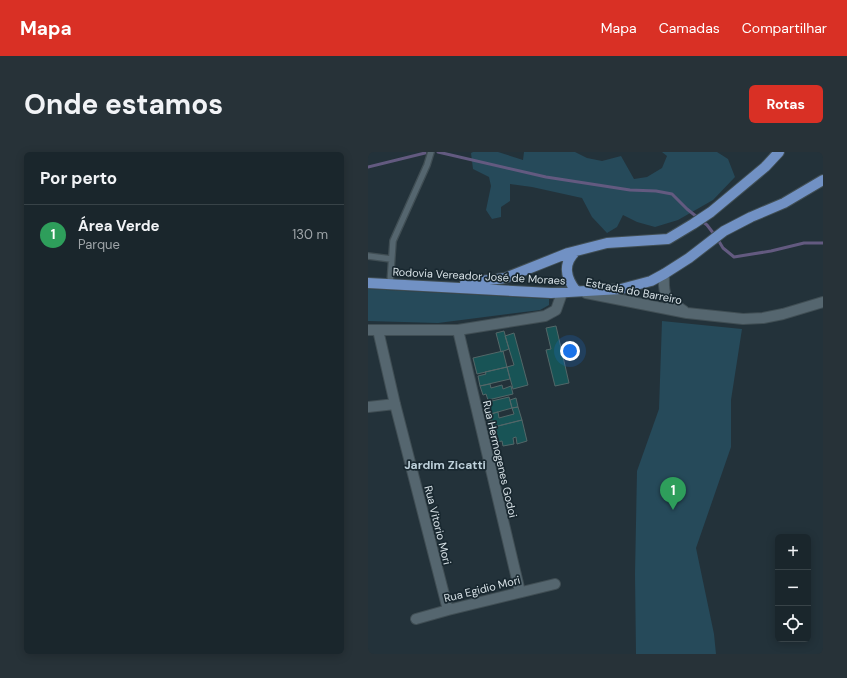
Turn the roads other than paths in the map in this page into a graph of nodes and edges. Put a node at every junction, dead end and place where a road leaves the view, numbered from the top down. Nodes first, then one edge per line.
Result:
1 (431, 152) edge
2 (779, 152) edge
3 (823, 180) edge
4 (576, 251) junction
5 (368, 256) edge
6 (391, 259) junction
7 (664, 274) junction
8 (368, 283) edge
9 (390, 284) junction
10 (433, 287) junction
11 (576, 291) junction
12 (562, 293) junction
13 (823, 302) edge
14 (687, 313) junction
15 (373, 330) edge
16 (458, 330) junction
17 (395, 404) junction
18 (368, 407) edge
19 (555, 584) dead end
20 (520, 592) junction
21 (448, 610) junction
22 (416, 619) dead end

1 - 6 lane
2 - 4 main road
3 - 7 main road, Rodovia Vereador José de Moraes
4 - 10 main road
4 - 11 main road
5 - 6 lane
6 - 9 lane
7 - 11 main road, Rodovia Vereador José de Moraes
7 - 14 street, Estrada do Barreiro
8 - 9 main road, Rodovia Vereador José de Moraes
9 - 10 main road, Rodovia Vereador José de Moraes
10 - 12 main road, Rodovia Vereador José de Moraes
11 - 12 main road, Rodovia Vereador José de Moraes
11 - 14 street, Estrada do Barreiro
12 - 16 street
13 - 14 street, Estrada do Barreiro
15 - 16 street
15 - 17 street, Rua Vitorio Mori
16 - 20 street, Rua Hermogenes Godoi
17 - 18 street
17 - 21 street, Rua Vitorio Mori
19 - 20 street, Rua Egidio Mori
20 - 21 street, Rua Egidio Mori
21 - 22 street, Rua Egidio Mori

